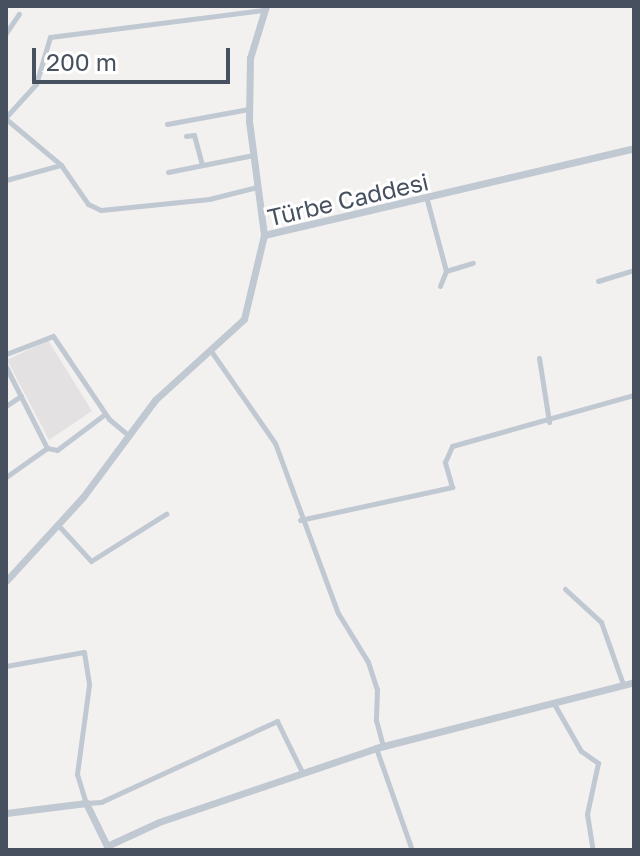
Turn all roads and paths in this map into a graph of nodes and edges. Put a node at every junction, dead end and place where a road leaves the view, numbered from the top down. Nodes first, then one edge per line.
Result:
1 (266, 8) edge
2 (19, 14) dead end
3 (6, 33) edge
4 (249, 109) junction
5 (6, 118) edge
6 (167, 124) dead end
7 (186, 136) dead end
8 (634, 148) edge
9 (253, 155) junction
10 (202, 164) junction
11 (61, 165) junction
12 (168, 172) dead end
13 (6, 180) edge
14 (257, 187) junction
15 (427, 200) junction
16 (264, 235) junction
17 (473, 263) dead end
18 (634, 270) edge
19 (446, 271) junction
20 (598, 281) dead end
21 (440, 286) dead end
22 (211, 351) junction
23 (6, 354) edge
24 (539, 358) dead end
25 (6, 367) edge
26 (634, 395) edge
27 (21, 396) junction
28 (6, 406) edge
29 (105, 414) junction
30 (549, 422) junction
31 (128, 435) junction
32 (47, 448) junction
33 (6, 477) edge
34 (166, 514) dead end
35 (300, 520) junction
36 (58, 525) junction
37 (6, 581) edge
38 (565, 589) dead end
39 (6, 666) edge
40 (634, 682) edge
41 (623, 684) junction
42 (553, 702) junction
43 (379, 747) junction
44 (302, 772) junction
45 (86, 803) junction
46 (6, 813) edge
47 (107, 848) edge
48 (96, 850) edge
49 (412, 850) edge
50 (593, 850) edge

1 - 4 street
1 - 5 street
2 - 3 street
4 - 6 street
4 - 9 street
5 - 11 street
7 - 10 street
8 - 15 street, Türbe Caddesi
9 - 10 street
9 - 14 street
10 - 12 street
11 - 13 street
11 - 14 street
14 - 16 street
15 - 16 street, Türbe Caddesi
15 - 19 street
16 - 22 street, Türbe Caddesi
17 - 19 street
18 - 20 street
19 - 21 street
22 - 31 street, Türbe Caddesi
22 - 35 street
23 - 29 street
24 - 30 street
25 - 27 street
26 - 30 street
27 - 28 street
27 - 32 street
29 - 31 street
29 - 32 street
30 - 35 street
31 - 36 street, Türbe Caddesi
32 - 33 street
34 - 36 street
35 - 43 street
36 - 37 street, Türbe Caddesi
38 - 41 street
39 - 45 street
40 - 41 street
41 - 42 street
42 - 43 street
42 - 50 street
43 - 44 street
43 - 49 street
44 - 45 street
44 - 47 street
45 - 46 street
45 - 47 street
47 - 48 street

